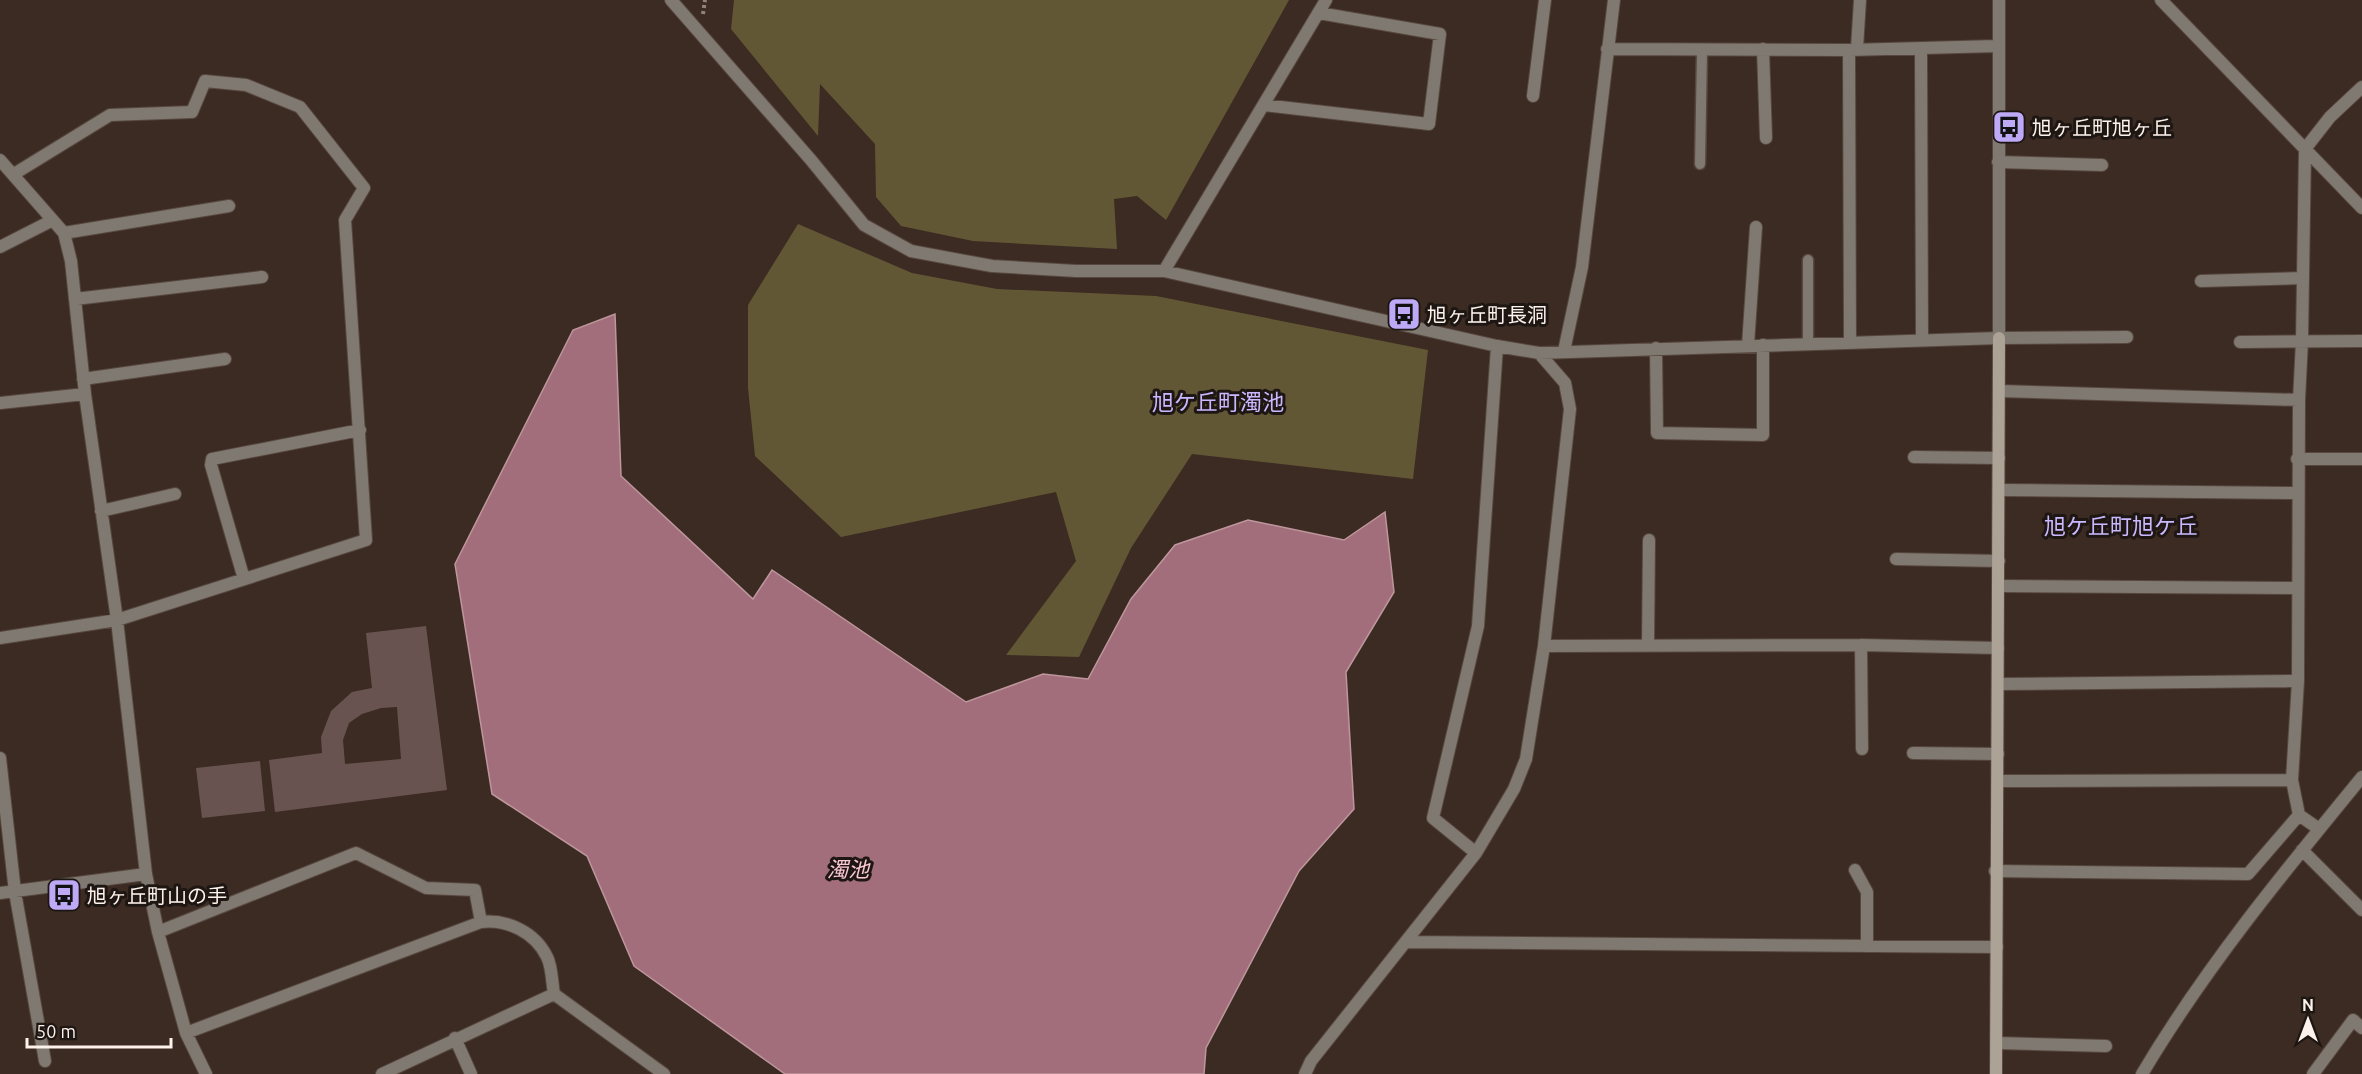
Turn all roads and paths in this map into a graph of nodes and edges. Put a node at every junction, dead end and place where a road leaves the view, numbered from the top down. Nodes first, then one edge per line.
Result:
1 (671, 0) edge
2 (1326, 0) edge
3 (1545, 0) edge
4 (1614, 0) edge
5 (1860, 0) edge
6 (1999, 0) edge
7 (2161, 0) edge
8 (1319, 14) junction
9 (1997, 46) junction
10 (1607, 49) junction
11 (1763, 49) junction
12 (1853, 49) junction
13 (1921, 49) junction
14 (1702, 51) junction
15 (2362, 87) edge
16 (1533, 96) dead end
17 (1264, 105) junction
18 (1766, 138) dead end
19 (2305, 149) junction
20 (0, 160) edge
21 (1998, 162) junction
22 (1700, 164) dead end
23 (2102, 165) dead end
24 (14, 174) junction
25 (229, 206) dead end
26 (2362, 208) edge
27 (51, 221) junction
28 (1756, 228) dead end
29 (64, 233) junction
30 (0, 246) edge
31 (1808, 260) dead end
32 (1164, 271) junction
33 (262, 276) dead end
34 (2303, 278) junction
35 (2201, 281) dead end
36 (75, 299) junction
37 (2127, 337) dead end
38 (1999, 338) junction
39 (1922, 340) junction
40 (2302, 341) junction
41 (2362, 341) edge
42 (1850, 342) junction
43 (2240, 342) dead end
44 (1808, 344) junction
45 (1748, 345) junction
46 (1763, 345) junction
47 (1497, 346) junction
48 (1656, 348) junction
49 (1564, 351) junction
50 (1539, 353) junction
51 (225, 359) dead end
52 (83, 379) junction
53 (1999, 391) junction
54 (85, 394) junction
55 (2299, 400) junction
56 (0, 403) edge
57 (360, 430) junction
58 (1914, 457) dead end
59 (1999, 458) junction
60 (2297, 459) junction
61 (2362, 459) edge
62 (1999, 490) junction
63 (2297, 493) junction
64 (175, 494) dead end
65 (101, 511) junction
66 (1649, 540) dead end
67 (1896, 560) dead end
68 (1999, 561) junction
69 (244, 579) junction
70 (1999, 586) junction
71 (2298, 588) junction
72 (117, 620) junction
73 (0, 638) edge
74 (1861, 645) junction
75 (1544, 646) junction
76 (1648, 646) junction
77 (1998, 648) junction
78 (2298, 681) junction
79 (1999, 684) junction
80 (1862, 749) dead end
81 (1912, 753) dead end
82 (1998, 754) junction
83 (0, 758) edge
84 (2362, 777) edge
85 (2292, 780) junction
86 (1998, 781) junction
87 (2299, 815) junction
88 (2319, 829) junction
89 (2302, 850) junction
90 (1476, 853) junction
91 (1856, 870) dead end
92 (1995, 871) junction
93 (146, 874) junction
94 (15, 892) junction
95 (0, 893) edge
96 (2362, 910) edge
97 (481, 922) junction
98 (158, 932) junction
99 (1406, 942) junction
100 (1867, 946) junction
101 (1997, 947) junction
102 (554, 994) junction
103 (2362, 1028) edge
104 (186, 1033) junction
105 (455, 1038) junction
106 (1997, 1043) junction
107 (2106, 1046) dead end
108 (45, 1061) dead end
109 (206, 1074) edge
110 (382, 1074) edge
111 (471, 1074) edge
112 (664, 1074) edge
113 (1305, 1074) edge
114 (1996, 1074) edge
115 (2142, 1074) edge
116 (2313, 1074) edge

1 - 32 street
2 - 8 street
3 - 16 street
4 - 10 street
5 - 12 street
6 - 9 street
7 - 19 street
8 - 17 street
8 - 17 street
9 - 13 street
9 - 21 street
10 - 14 street
10 - 49 street
11 - 12 street
11 - 14 street
11 - 18 street
12 - 13 street
12 - 42 street
13 - 39 street
14 - 22 lane
15 - 19 street
17 - 32 street
19 - 26 street
19 - 34 street
20 - 24 street
21 - 23 street
21 - 38 street
24 - 27 street
24 - 57 street
25 - 29 street
27 - 29 street
27 - 30 street
28 - 45 street
29 - 36 street
31 - 44 lane
32 - 47 street
33 - 36 street
34 - 35 street
34 - 40 street
36 - 52 street
37 - 38 street
38 - 39 street
38 - 53 street
39 - 42 street
40 - 41 street
40 - 43 street
40 - 55 street
42 - 44 street
44 - 46 street
45 - 46 street
45 - 48 street
46 - 48 street
47 - 50 street
47 - 90 street
48 - 49 street
49 - 50 street
50 - 75 street
51 - 52 street
52 - 54 street
53 - 55 street
53 - 59 street
54 - 56 street
54 - 65 street
55 - 60 street
57 - 69 street
57 - 69 street
58 - 59 street
59 - 62 street
60 - 61 street
60 - 63 street
62 - 63 street
62 - 68 street
63 - 71 street
64 - 65 street
65 - 72 street
66 - 76 street
67 - 68 street
68 - 70 street
69 - 72 street
70 - 71 street
70 - 77 street
71 - 78 street
72 - 73 street
72 - 93 street
74 - 76 street
74 - 77 street
74 - 80 street
75 - 76 street
75 - 90 street
77 - 79 street
78 - 79 street
78 - 85 street
79 - 82 street
81 - 82 street
82 - 86 street
83 - 94 street
84 - 88 street
85 - 86 street
85 - 87 street
86 - 92 street
87 - 88 street
87 - 92 street
88 - 89 street
89 - 96 street
89 - 115 street
90 - 99 street
91 - 100 street
92 - 101 street
93 - 94 street
93 - 98 street
94 - 95 street
94 - 108 street
97 - 98 street
97 - 102 street
97 - 104 street
98 - 104 street
99 - 100 street
99 - 113 street
100 - 101 street
101 - 106 street
102 - 105 street
102 - 112 street
103 - 116 street
104 - 109 street
105 - 110 street
105 - 111 street
106 - 107 street
106 - 114 street

